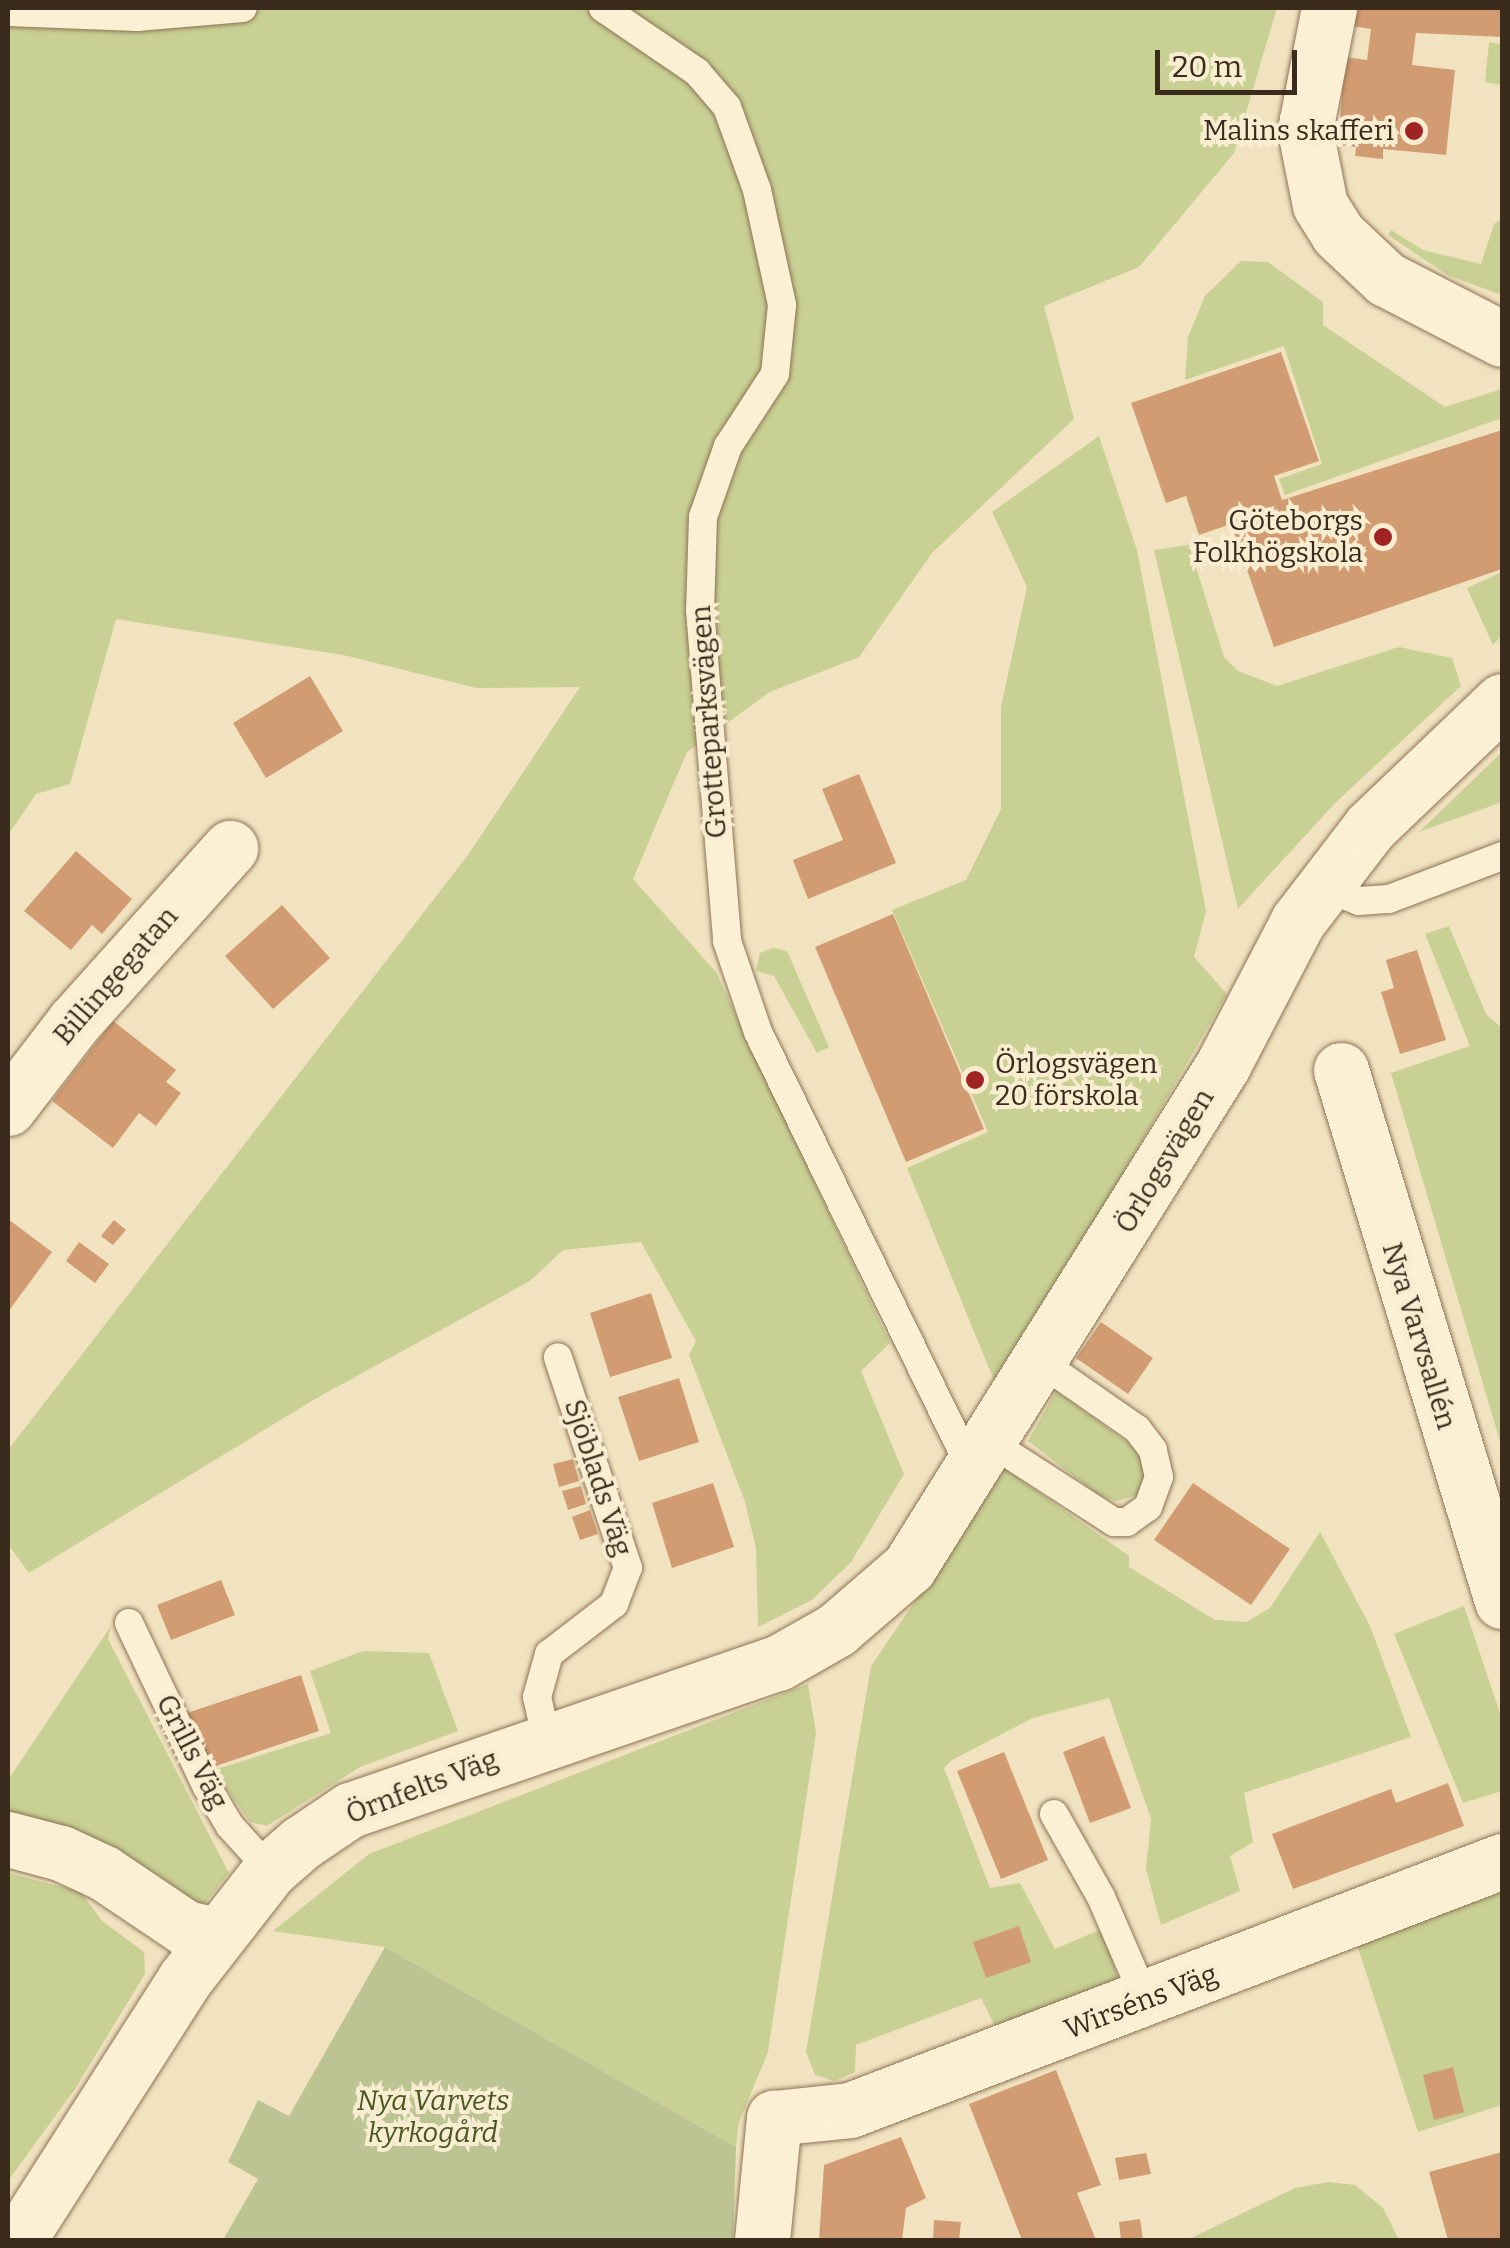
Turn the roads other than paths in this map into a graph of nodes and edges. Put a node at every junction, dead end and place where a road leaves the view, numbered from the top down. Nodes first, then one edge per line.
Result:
1 (243, 8) edge
2 (603, 8) edge
3 (1329, 8) edge
4 (8, 12) edge
5 (1502, 340) edge
6 (1502, 701) edge
7 (230, 848) dead end
8 (1502, 856) edge
9 (1322, 886) junction
10 (1341, 1070) dead end
11 (8, 1108) edge
12 (558, 1357) dead end
13 (1042, 1363) junction
14 (981, 1456) junction
15 (1502, 1601) edge
16 (129, 1623) dead end
17 (836, 1630) joint
18 (547, 1741) junction
19 (1054, 1814) dead end
20 (8, 1839) edge
21 (1502, 1861) edge
22 (270, 1870) junction
23 (217, 1936) junction
24 (1146, 2001) junction
25 (18, 2240) edge
26 (762, 2240) edge

1 - 4 lane
2 - 14 lane, Grotteparksvägen
3 - 5 street
6 - 9 street, Örlogsvägen
7 - 11 street, Billingegatan
8 - 9 lane
9 - 13 street, Örlogsvägen
10 - 15 street, Nya Varvsallén
12 - 18 lane, Sjöblads Väg
13 - 14 street, Örlogsvägen
13 - 14 lane
14 - 17 street, Örlogsvägen
16 - 22 lane, Grills Väg
17 - 18 street, Örnfelts Väg
18 - 22 street, Örnfelts Väg
19 - 24 lane
20 - 23 street
21 - 24 street, Wirséns Väg
22 - 23 street, Örnfelts Väg
23 - 25 street, Örnfelts Väg
24 - 26 street, Wirséns Väg

